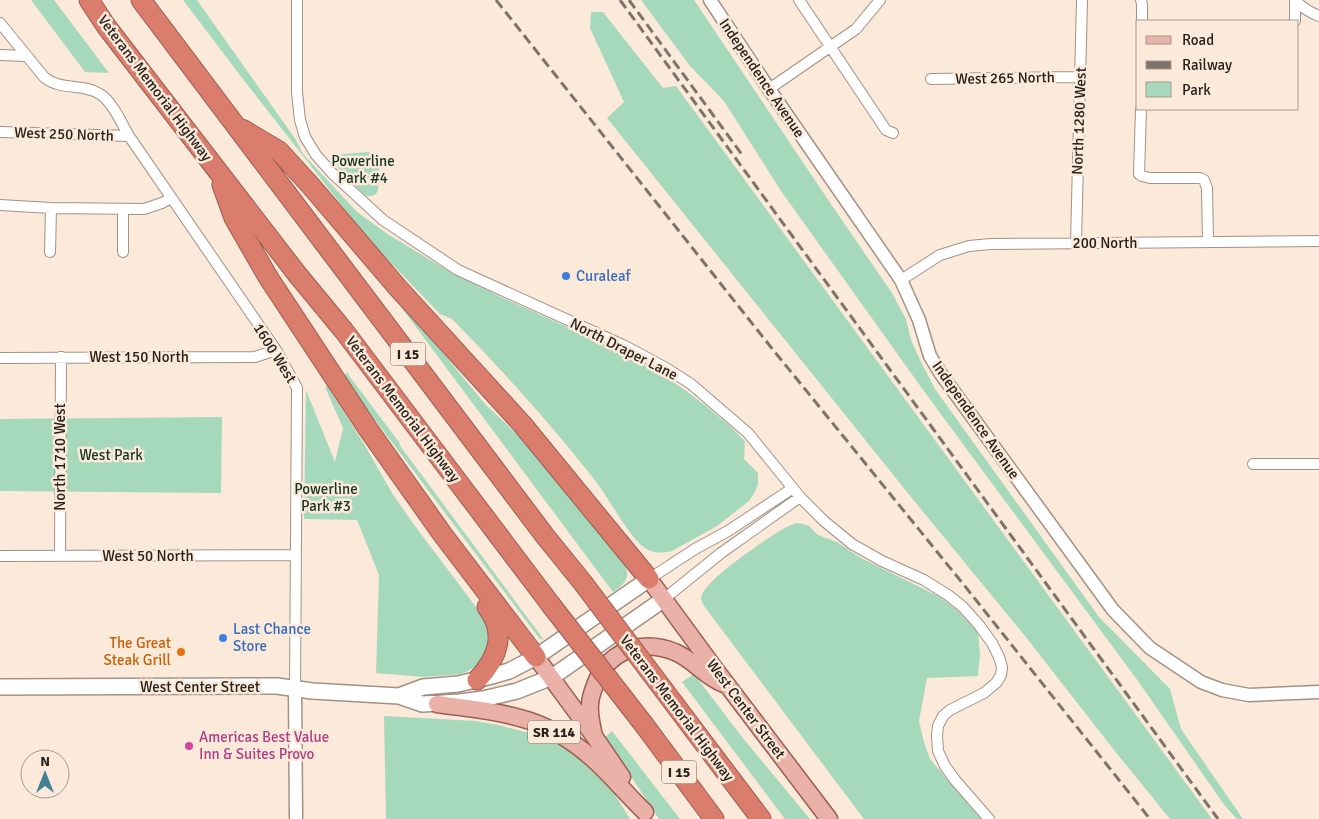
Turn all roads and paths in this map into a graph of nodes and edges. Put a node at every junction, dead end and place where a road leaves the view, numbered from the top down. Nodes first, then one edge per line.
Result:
1 (89, 0) edge
2 (140, 0) edge
3 (297, 0) edge
4 (710, 0) edge
5 (798, 0) edge
6 (880, 0) edge
7 (1082, 0) edge
8 (1141, 0) edge
9 (1295, 0) edge
10 (1319, 16) edge
11 (1142, 20) edge
12 (1295, 20) edge
13 (0, 23) edge
14 (829, 47) junction
15 (0, 55) edge
16 (26, 56) junction
17 (1080, 77) junction
18 (930, 79) dead end
19 (769, 89) junction
20 (1141, 110) edge
21 (234, 124) junction
22 (0, 132) edge
23 (893, 133) dead end
24 (129, 136) junction
25 (217, 170) junction
26 (171, 198) junction
27 (0, 205) edge
28 (51, 208) junction
29 (123, 209) junction
30 (1319, 241) edge
31 (1208, 242) junction
32 (1076, 243) junction
33 (50, 252) dead end
34 (123, 252) dead end
35 (901, 280) junction
36 (276, 350) junction
37 (0, 358) edge
38 (61, 358) junction
39 (1253, 464) dead end
40 (1319, 464) edge
41 (793, 488) junction
42 (800, 497) junction
43 (296, 555) junction
44 (0, 556) edge
45 (60, 556) junction
46 (649, 578) junction
47 (479, 582) junction
48 (664, 599) junction
49 (536, 657) junction
50 (552, 677) junction
51 (477, 680) junction
52 (728, 685) junction
53 (0, 688) edge
54 (295, 689) junction
55 (1319, 692) edge
56 (399, 696) junction
57 (437, 704) junction
58 (594, 736) junction
59 (647, 815) edge
60 (296, 819) edge
61 (714, 819) edge
62 (761, 819) edge
63 (829, 819) edge
64 (989, 819) edge

1 - 25 highway, Veterans Memorial Highway / I 15
2 - 21 highway, Veterans Memorial Highway / I 15
3 - 41 street, North Draper Lane
4 - 19 street, Independence Avenue
5 - 14 street
6 - 14 street
7 - 17 street, North 1280 West
8 - 11 street
9 - 10 street
9 - 12 street
13 - 16 street, 1600 West
14 - 19 street
14 - 23 street
15 - 16 street
16 - 24 street, 1600 West
17 - 18 street, West 265 North
17 - 32 street, North 1280 West
19 - 35 street, Independence Avenue
20 - 31 street
21 - 46 highway
21 - 62 highway, Veterans Memorial Highway / I 15, bridge
22 - 24 street, West 250 North
24 - 26 street, 1600 West
25 - 47 highway
25 - 61 highway, Veterans Memorial Highway / I 15, bridge
26 - 29 street
26 - 36 street, 1600 West
27 - 28 street
28 - 29 street
28 - 33 street
29 - 34 street
30 - 31 street, 200 North
31 - 32 street, 200 North
32 - 35 street, 200 North
35 - 55 street, Independence Avenue
36 - 38 street, West 150 North
36 - 43 street, 1600 West
37 - 38 street, West 150 North
38 - 45 street, North 1710 West
39 - 40 street
41 - 42 street, North Draper Lane
41 - 46 street, West Center Street
42 - 48 street, West Center Street
42 - 64 street, North Draper Lane
43 - 45 street, West 50 North
43 - 54 street, 1600 West
44 - 45 street, West 50 North
46 - 48 main road, West Center Street
46 - 49 main road, West Center Street / SR 114
47 - 49 highway
47 - 51 highway
48 - 50 main road, West Center Street
48 - 52 main road, West Center Street
49 - 50 main road
49 - 51 main road, West Center Street / SR 114
50 - 57 main road, West Center Street
50 - 58 main road
51 - 56 main road, West Center Street / SR 114
52 - 58 main road
52 - 63 main road, West Center Street
53 - 54 main road, West Center Street / SR 114
54 - 56 main road, West Center Street / SR 114
54 - 60 street, 1600 West
56 - 57 main road, West Center Street / SR 114
57 - 59 main road, SR 114
58 - 59 main road

